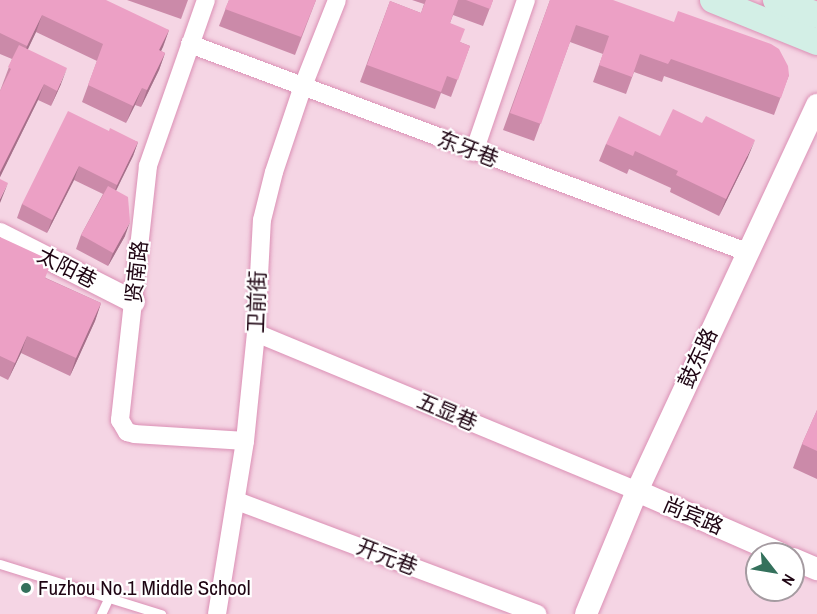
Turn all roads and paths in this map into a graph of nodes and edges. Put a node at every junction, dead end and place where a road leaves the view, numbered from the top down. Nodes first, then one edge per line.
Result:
1 (206, 0) edge
2 (337, 0) edge
3 (526, 0) edge
4 (713, 0) edge
5 (776, 0) edge
6 (817, 15) edge
7 (817, 42) edge
8 (190, 44) junction
9 (303, 86) junction
10 (817, 105) edge
11 (474, 152) junction
12 (0, 234) edge
13 (747, 252) junction
14 (134, 302) junction
15 (256, 333) junction
16 (245, 441) junction
17 (637, 491) junction
18 (237, 501) junction
19 (754, 542) edge
20 (0, 564) edge
21 (109, 597) junction
22 (101, 614) edge
23 (161, 614) edge
24 (217, 614) edge
25 (537, 614) edge
26 (586, 614) edge

1 - 8 street, 贤南路
2 - 9 street, 卫前街
3 - 11 street
4 - 7 main road
5 - 6 main road
8 - 9 street, 东牙巷
8 - 14 street, 贤南路
9 - 11 street, 东牙巷
9 - 15 street, 卫前街
10 - 13 street, 鼓东路
11 - 13 street, 东牙巷
12 - 14 street, 太阳巷
13 - 17 street, 鼓东路
14 - 16 street, 贤南路
15 - 16 street, 卫前街
15 - 17 street, 五显巷
16 - 18 street, 卫前街
17 - 19 street, 尚宾路
17 - 26 street, 鼓东路
18 - 24 street, 卫前街
18 - 25 street, 开元巷
20 - 21 lane
21 - 22 lane
21 - 23 lane

